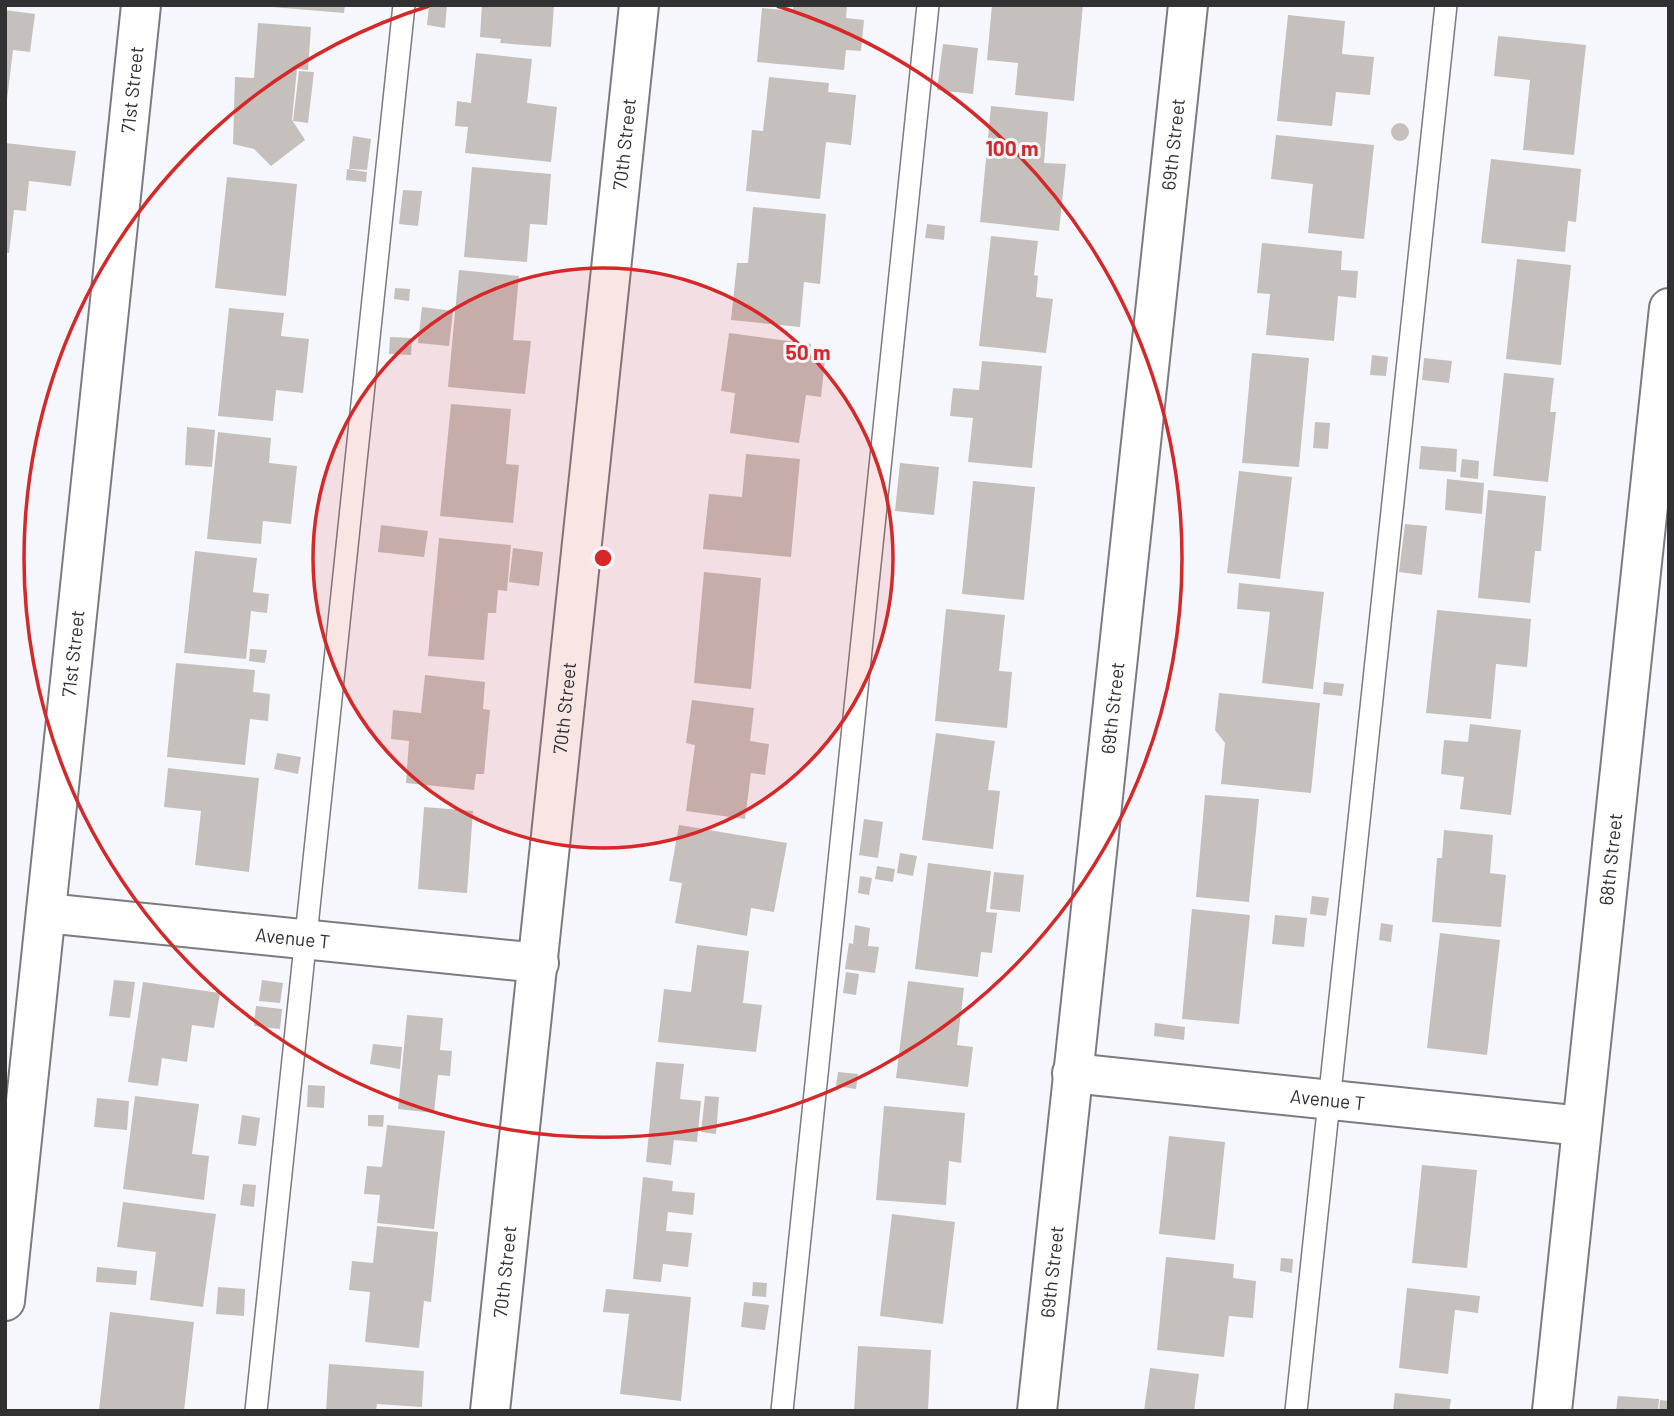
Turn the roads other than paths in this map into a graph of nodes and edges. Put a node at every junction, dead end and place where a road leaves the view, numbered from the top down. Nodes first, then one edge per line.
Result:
1 (141, 5) edge
2 (404, 5) edge
3 (639, 5) edge
4 (928, 5) edge
5 (1188, 5) edge
6 (1446, 5) edge
7 (1669, 308) edge
8 (1657, 544) edge
9 (46, 914) junction
10 (306, 939) junction
11 (539, 962) junction
12 (1072, 1073) junction
13 (1329, 1099) junction
14 (1582, 1126) junction
15 (5, 1301) edge
16 (256, 1411) edge
17 (490, 1411) edge
18 (782, 1411) edge
19 (1037, 1411) edge
20 (1296, 1411) edge
21 (1552, 1411) edge

1 - 9 street, 71st Street
2 - 10 lane
3 - 11 street, 70th Street
4 - 18 lane
5 - 12 street, 69th Street
6 - 13 lane
7 - 8 street, 68th Street
8 - 14 street, 68th Street
9 - 10 street, Avenue T
9 - 15 street, 71st Street
10 - 11 street, Avenue T
10 - 16 lane
11 - 17 street, 70th Street
12 - 13 street, Avenue T
12 - 19 street, 69th Street
13 - 14 street, Avenue T
13 - 20 lane
14 - 21 street, 68th Street

